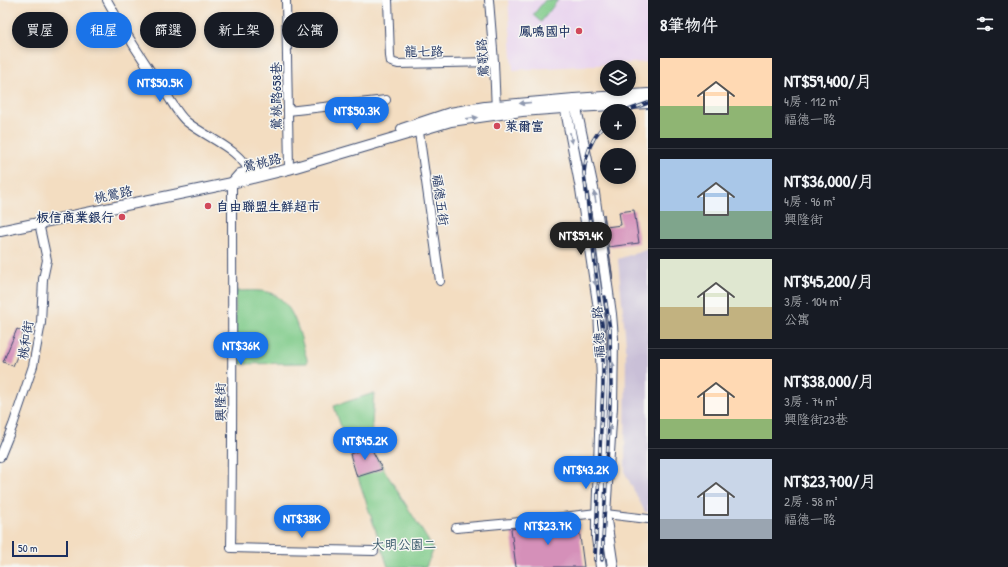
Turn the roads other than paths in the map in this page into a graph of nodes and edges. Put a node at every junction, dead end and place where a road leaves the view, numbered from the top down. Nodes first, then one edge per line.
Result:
1 (107, 0) edge
2 (286, 0) edge
3 (388, 0) edge
4 (490, 0) edge
5 (494, 62) junction
6 (648, 94) edge
7 (386, 100) dead end
8 (570, 103) junction
9 (648, 103) edge
10 (496, 110) junction
11 (288, 111) junction
12 (418, 127) junction
13 (288, 166) junction
14 (251, 175) junction
15 (232, 183) junction
16 (39, 223) junction
17 (0, 231) edge
18 (440, 281) dead end
19 (0, 457) edge
20 (601, 514) junction
21 (648, 519) edge
22 (456, 528) dead end
23 (374, 551) dead end
24 (601, 567) edge
25 (613, 567) edge

1 - 14 street
2 - 11 street, 鶯桃路658巷
3 - 5 street, 龍七路
4 - 5 street, 鶯歌路
5 - 10 street, 鶯歌路
6 - 8 main road, 鶯桃路
7 - 11 street
8 - 9 main road, 鶯桃路
8 - 10 main road, 鶯桃路
8 - 20 main road, 福德一路
10 - 12 main road, 鶯桃路
11 - 13 street, 鶯桃路658巷
12 - 13 main road, 鶯桃路
12 - 18 street, 福德五街
13 - 14 main road, 鶯桃路
14 - 15 main road, 鶯桃路
15 - 16 main road, 桃鶯路
15 - 23 street, 興隆街
16 - 17 main road, 桃鶯路
16 - 19 street, 桃和街
20 - 21 street
20 - 22 street
20 - 24 main road, 福德一路
20 - 25 main road, 福德一路

